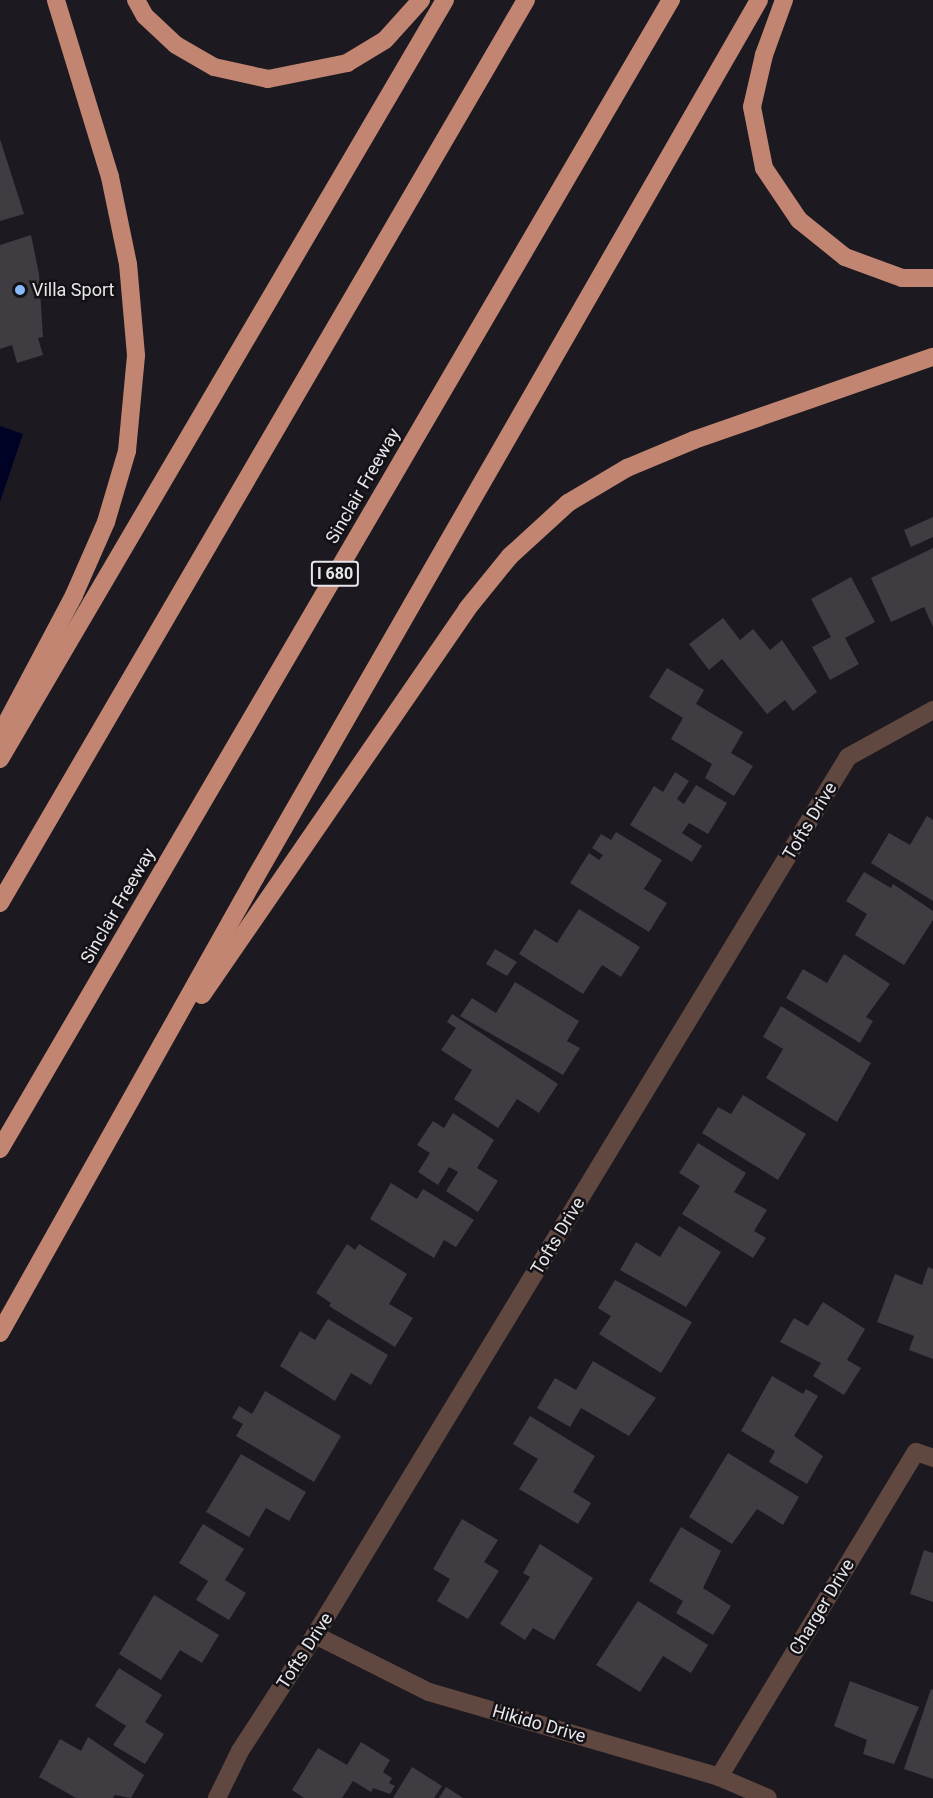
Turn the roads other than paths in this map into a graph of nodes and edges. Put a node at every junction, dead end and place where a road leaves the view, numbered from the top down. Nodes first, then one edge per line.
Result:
1 (56, 0) edge
2 (136, 0) edge
3 (421, 0) edge
4 (445, 0) edge
5 (526, 0) edge
6 (671, 0) edge
7 (759, 0) edge
8 (784, 0) edge
9 (933, 278) edge
10 (933, 357) edge
11 (933, 710) edge
12 (0, 735) edge
13 (0, 759) edge
14 (0, 903) edge
15 (108, 1144) junction
16 (0, 1149) edge
17 (0, 1333) edge
18 (933, 1458) edge
19 (315, 1635) junction
20 (719, 1777) junction
21 (217, 1798) edge
22 (768, 1798) edge

1 - 12 highway
2 - 3 highway
4 - 13 highway
5 - 14 highway
6 - 16 highway, Sinclair Freeway / I 680
7 - 15 highway
8 - 9 highway
10 - 15 highway
11 - 19 street, Tofts Drive
15 - 17 highway
18 - 20 street, Charger Drive
19 - 20 street, Hikido Drive
19 - 21 street, Tofts Drive
20 - 22 street, Hikido Drive

